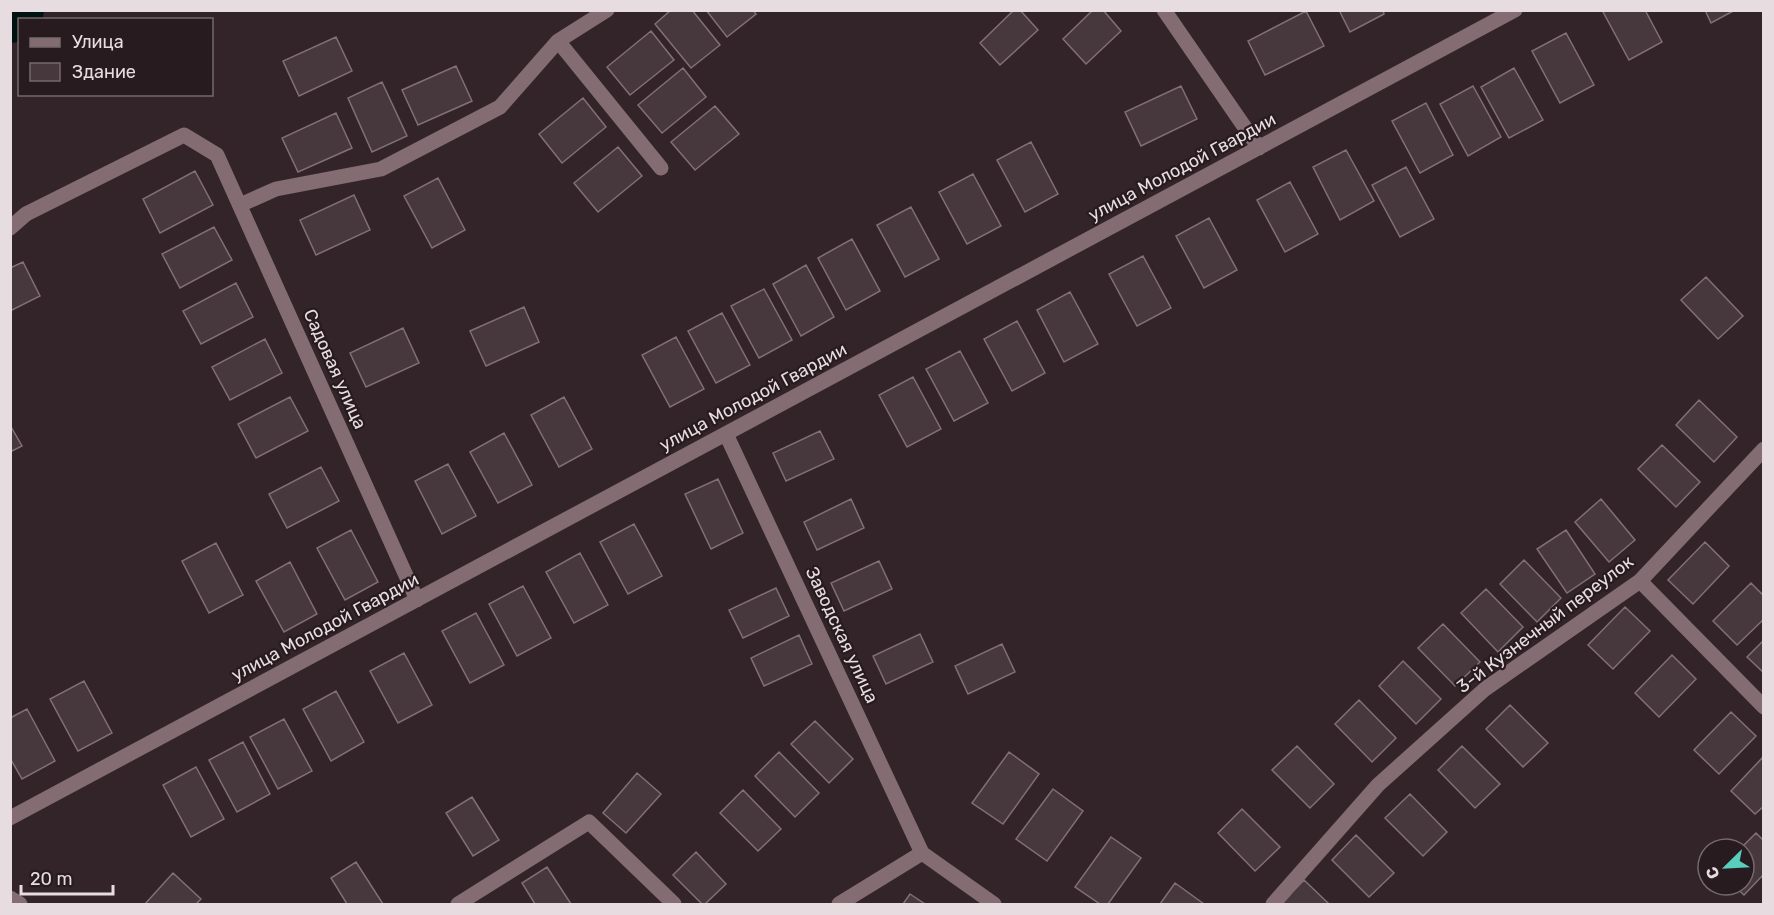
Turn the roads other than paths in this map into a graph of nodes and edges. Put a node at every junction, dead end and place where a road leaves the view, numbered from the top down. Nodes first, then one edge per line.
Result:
1 (607, 10) edge
2 (1164, 10) edge
3 (1515, 10) edge
4 (558, 41) junction
5 (1259, 148) junction
6 (662, 168) dead end
7 (240, 205) junction
8 (10, 228) edge
9 (726, 434) junction
10 (1764, 448) edge
11 (1640, 581) junction
12 (417, 600) junction
13 (1764, 707) edge
14 (10, 818) edge
15 (922, 853) junction
16 (10, 898) edge
17 (20, 904) edge
18 (458, 904) edge
19 (674, 904) edge
20 (838, 904) edge
21 (994, 904) edge
22 (1273, 904) edge

1 - 4 street
2 - 5 street
3 - 5 street, улица Молодой Гвардии
4 - 6 street
4 - 7 street
5 - 9 street, улица Молодой Гвардии
7 - 8 street, Садовая улица
7 - 12 street, Садовая улица
9 - 12 street, улица Молодой Гвардии
9 - 15 street, Заводская улица
10 - 11 street, 3-й Кузнечный переулок
11 - 13 street
11 - 22 street, 3-й Кузнечный переулок
12 - 14 street, улица Молодой Гвардии
15 - 20 street
15 - 21 street, Заводская улица
16 - 17 street
18 - 19 street

